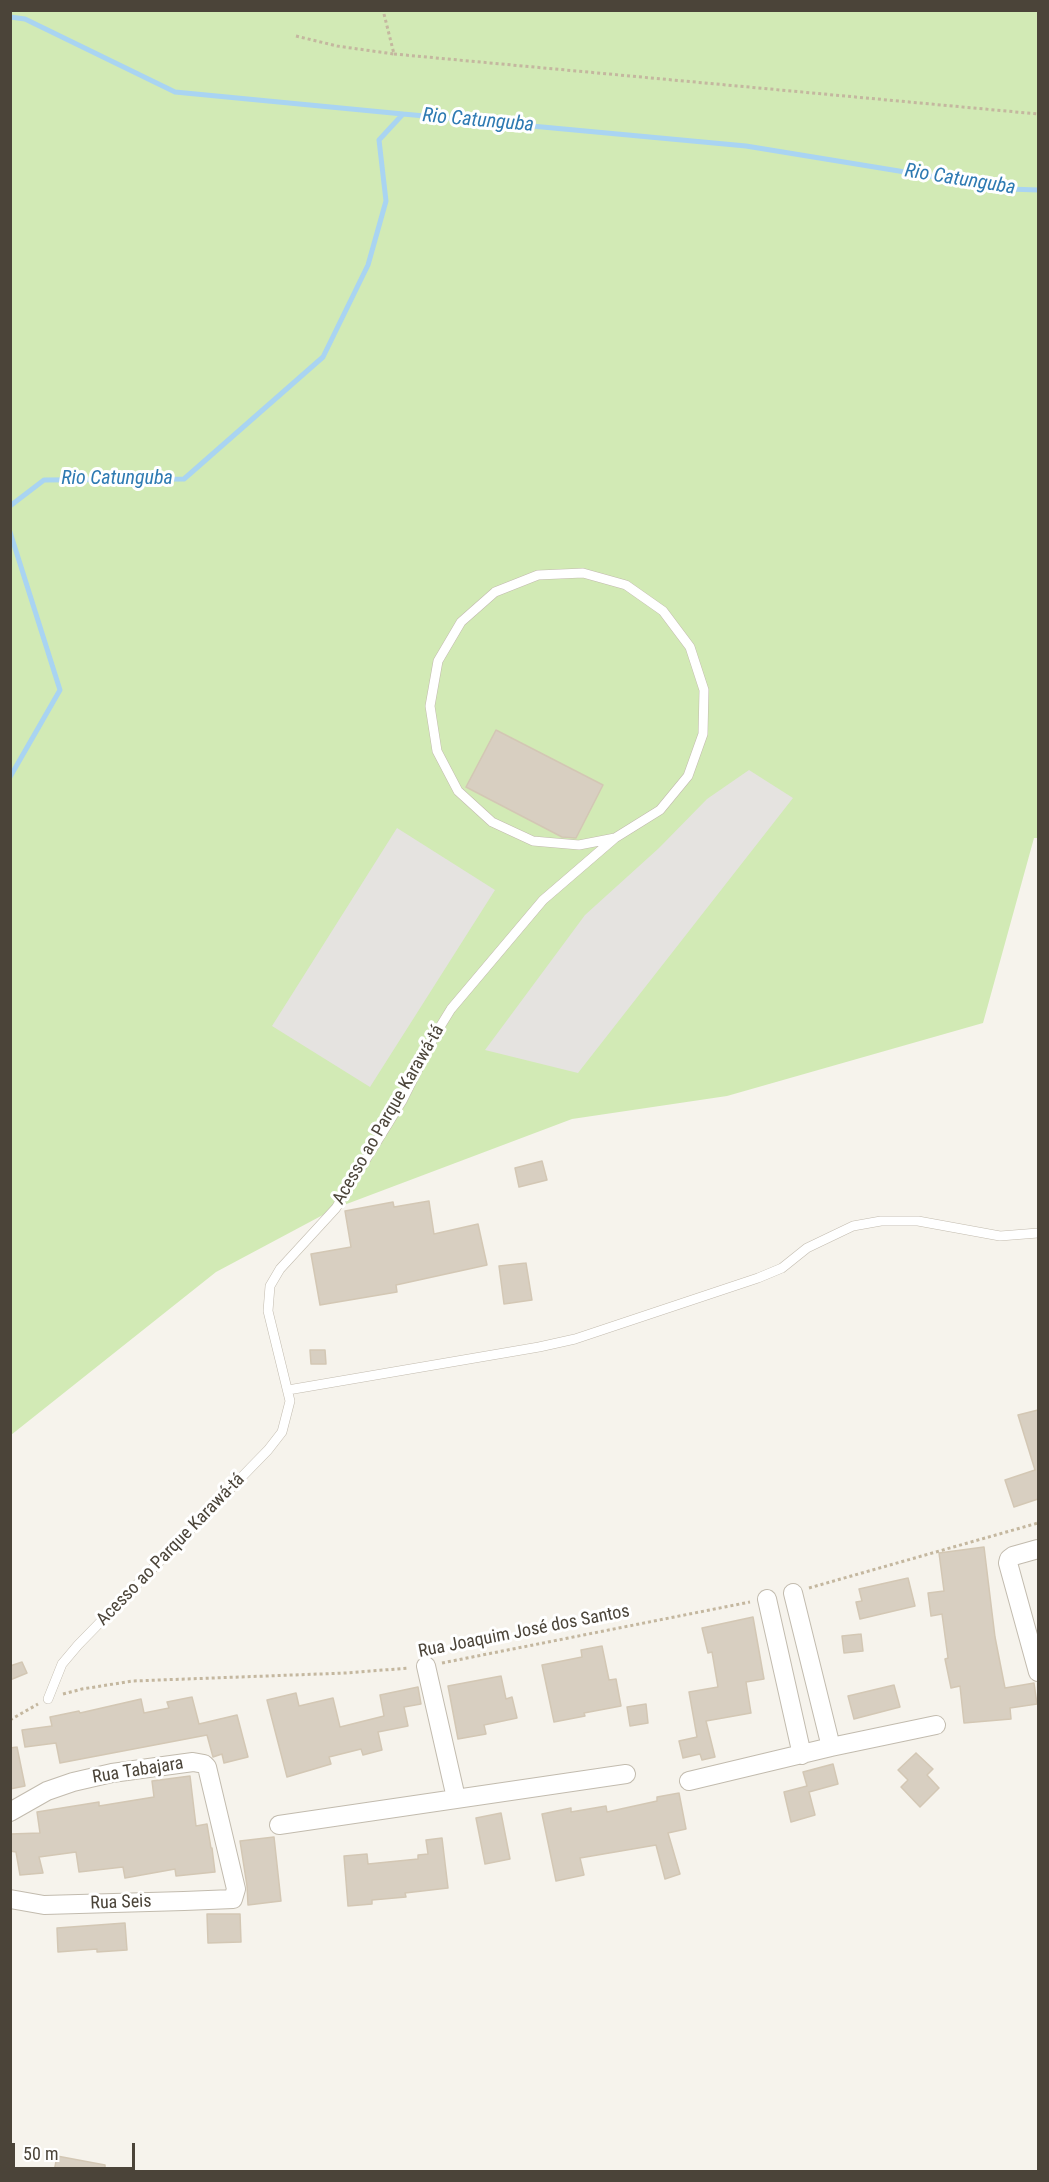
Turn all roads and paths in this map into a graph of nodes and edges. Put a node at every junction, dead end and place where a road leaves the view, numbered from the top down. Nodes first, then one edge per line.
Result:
1 (383, 10) edge
2 (296, 36) dead end
3 (394, 54) junction
4 (1038, 114) edge
5 (615, 838) junction
6 (1038, 1233) edge
7 (288, 1390) junction
8 (1038, 1523) edge
9 (1038, 1549) edge
10 (793, 1593) joint
11 (767, 1599) joint
12 (426, 1666) junction
13 (1038, 1672) edge
14 (48, 1699) junction
15 (10, 1719) edge
16 (936, 1725) dead end
17 (831, 1747) junction
18 (802, 1755) junction
19 (626, 1774) dead end
20 (689, 1781) dead end
21 (456, 1798) junction
22 (10, 1812) edge
23 (279, 1825) dead end
24 (10, 1899) edge
25 (233, 1899) joint

1 - 3 path
2 - 3 path
3 - 4 path
5 - 5 lane, Acesso ao Parque Karawá-tá
5 - 7 lane, Acesso ao Parque Karawá-tá
6 - 7 lane
7 - 14 lane, Acesso ao Parque Karawá-tá
8 - 10 path
9 - 13 street
10 - 17 street
11 - 12 path, Rua Joaquim José dos Santos
11 - 18 street
12 - 14 path, Rua Joaquim José dos Santos
12 - 21 street
14 - 15 path, Rua Joaquim José dos Santos
16 - 17 street
17 - 18 street
18 - 20 street
19 - 21 street
21 - 23 street
22 - 25 street, Rua Tabajara
24 - 25 street, Rua Seis

